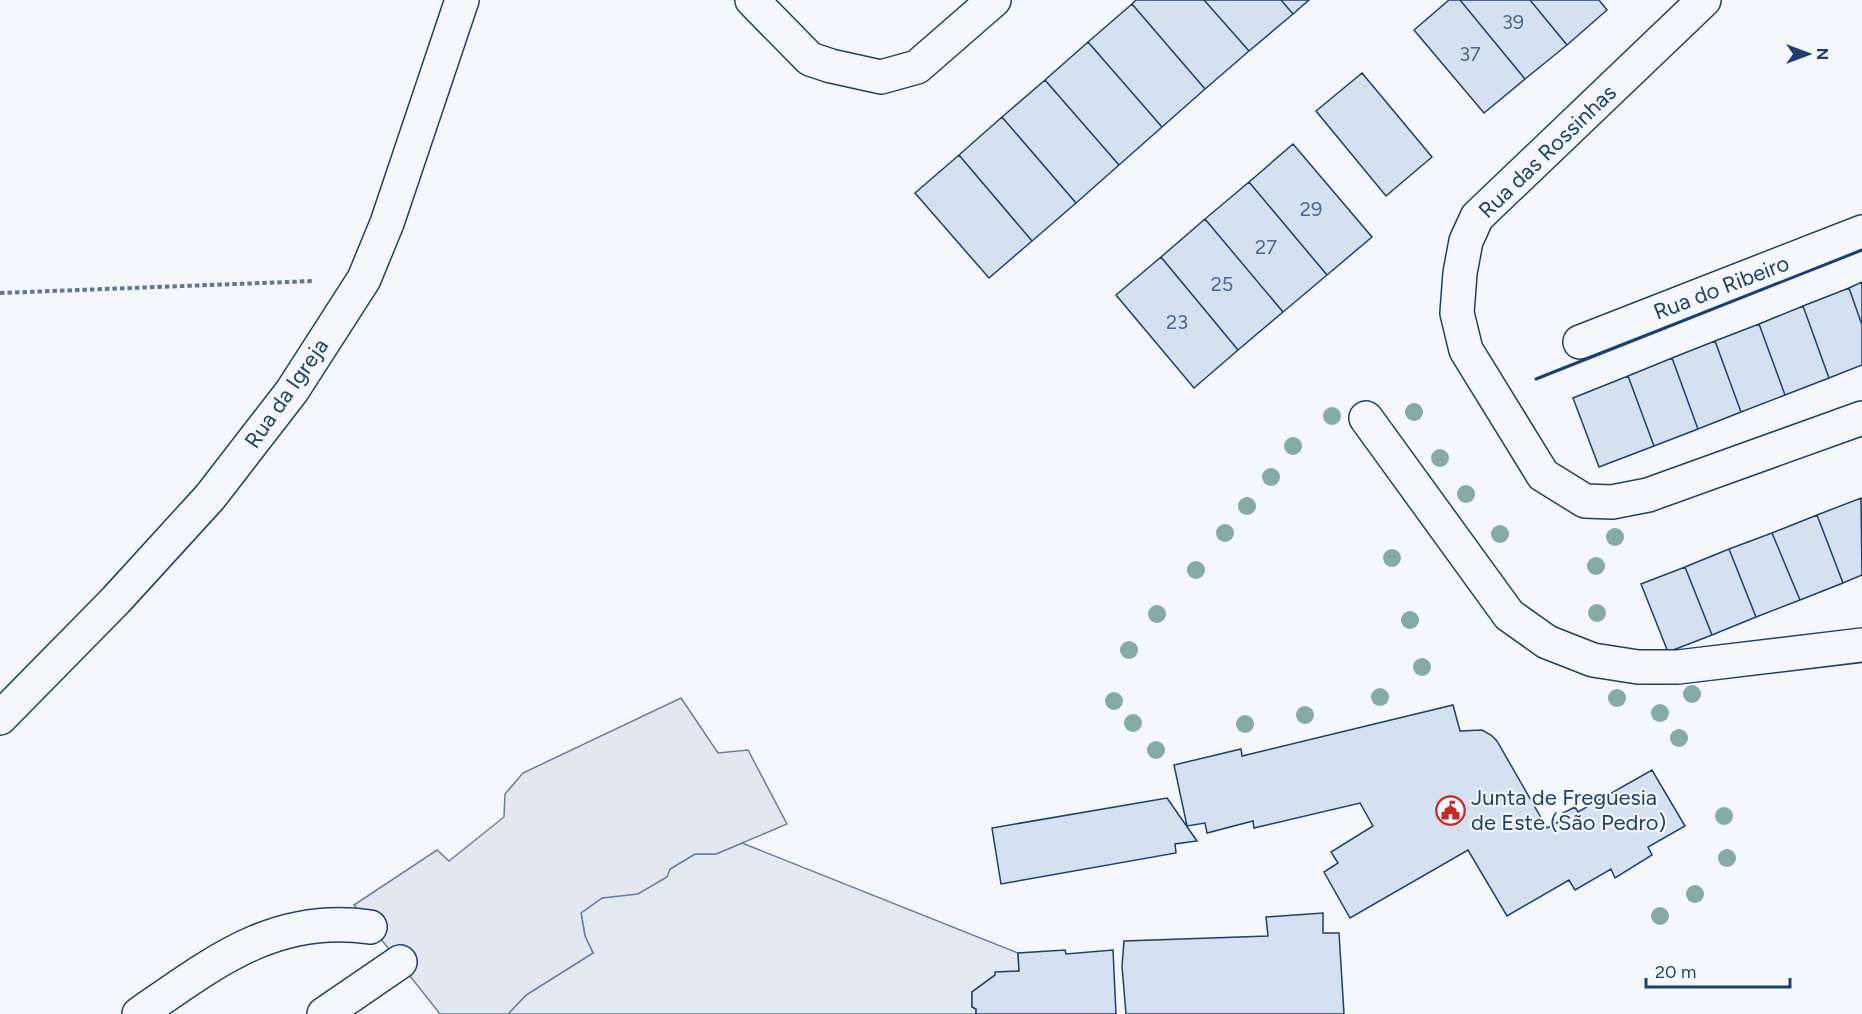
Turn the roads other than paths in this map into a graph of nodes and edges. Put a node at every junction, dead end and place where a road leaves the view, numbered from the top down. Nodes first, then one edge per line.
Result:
1 (462, 0) edge
2 (752, 0) edge
3 (994, 0) edge
4 (1704, 0) edge
5 (1862, 232) edge
6 (1580, 342) dead end
7 (1366, 418) dead end
8 (1862, 418) edge
9 (1862, 645) edge
10 (0, 718) edge
11 (370, 927) dead end
12 (400, 962) dead end
13 (139, 1014) edge
14 (324, 1014) edge

1 - 10 street, Rua da Igreja
2 - 3 street
4 - 8 street, Rua das Rossinhas
5 - 6 street, Rua do Ribeiro
7 - 9 street
11 - 13 street
12 - 14 street

